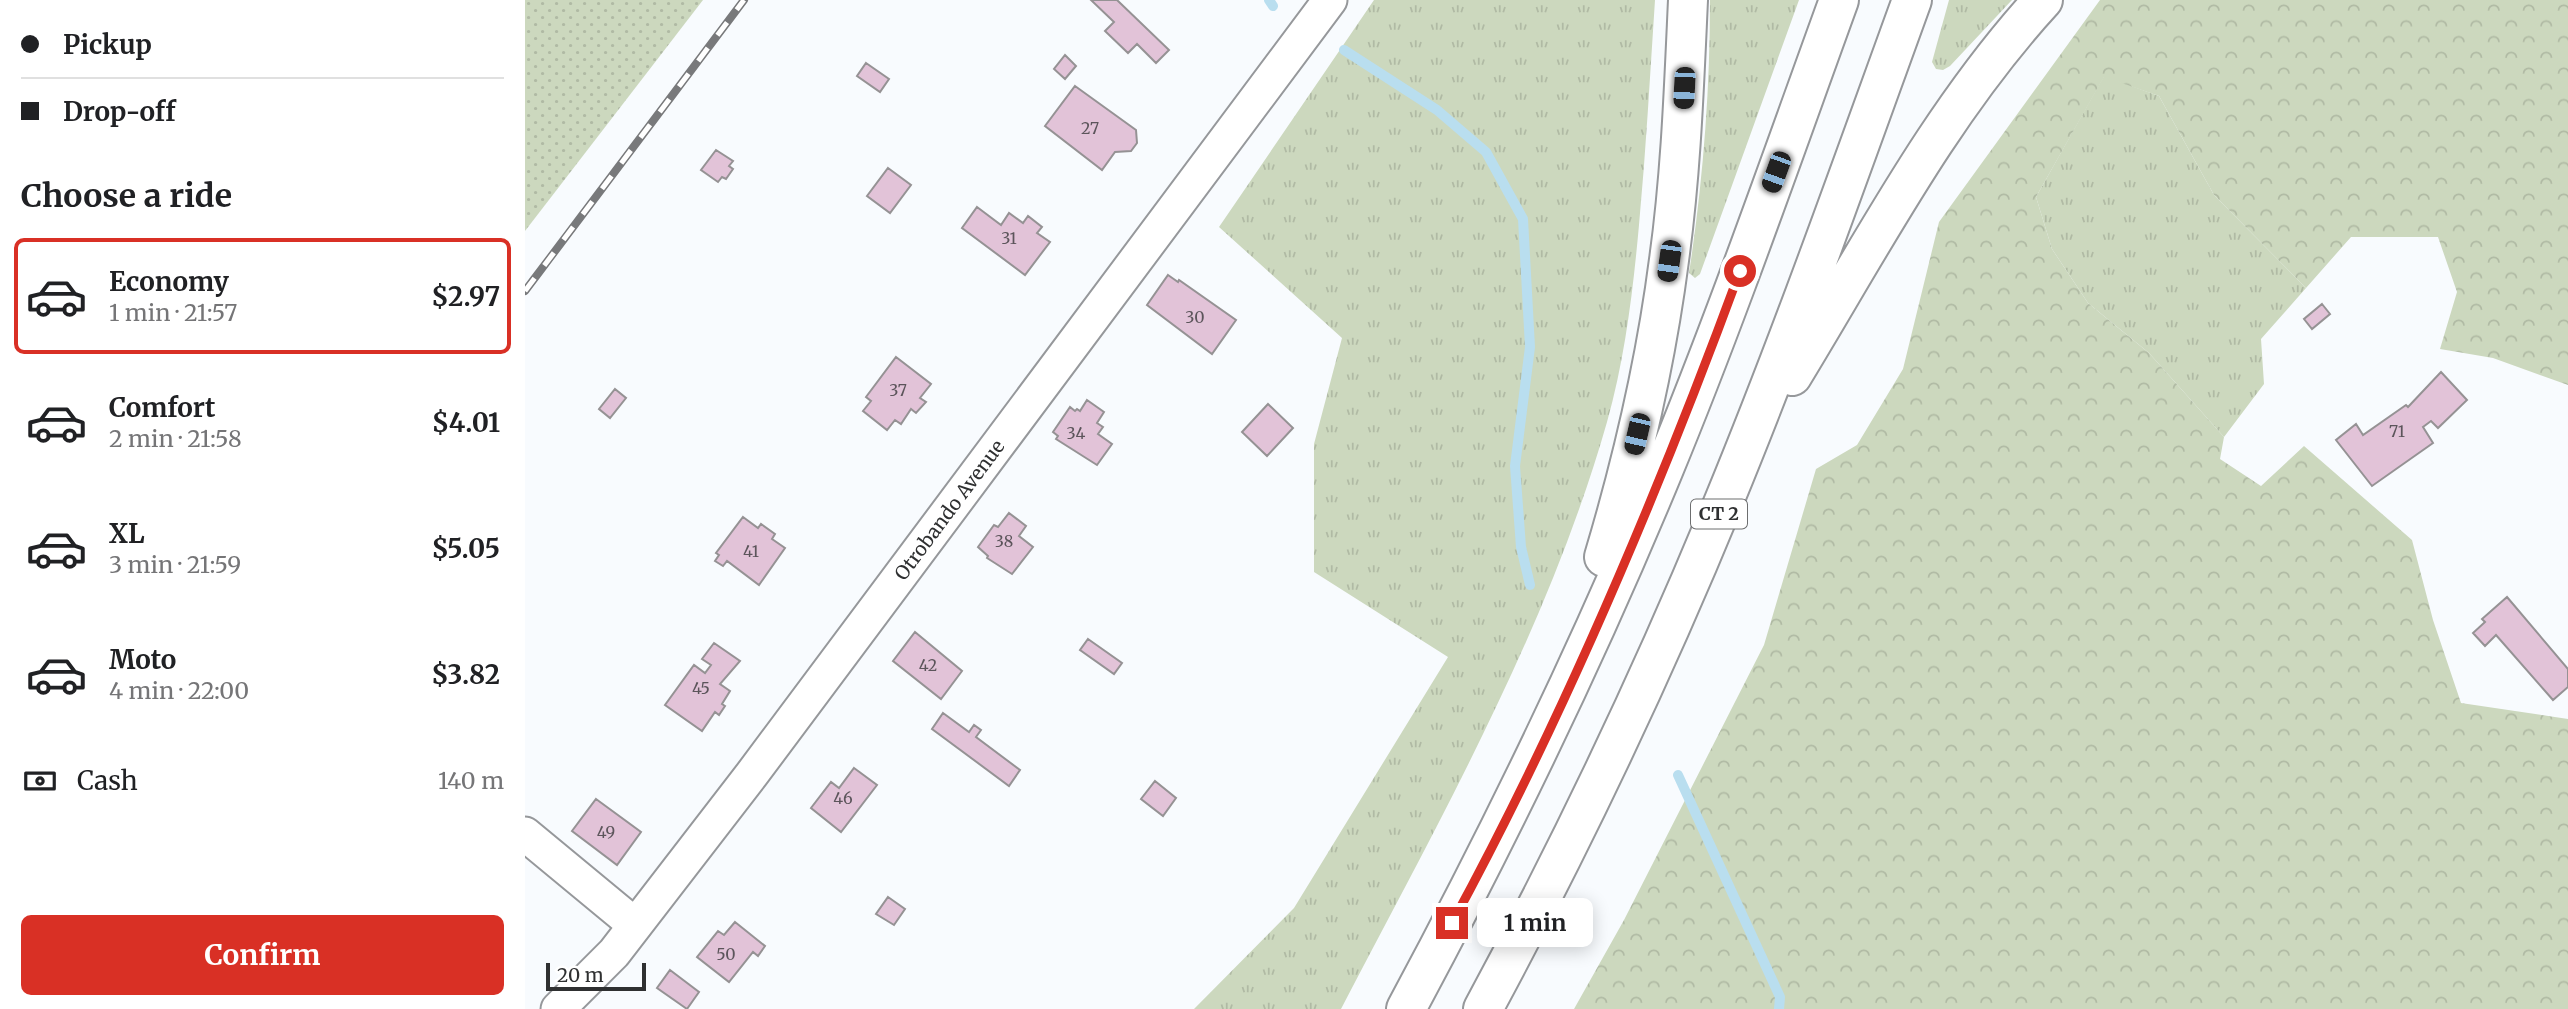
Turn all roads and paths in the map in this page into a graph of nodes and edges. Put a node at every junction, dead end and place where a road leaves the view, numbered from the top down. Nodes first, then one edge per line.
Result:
1 (1330, 0) edge
2 (1688, 0) edge
3 (1839, 0) edge
4 (1912, 0) edge
5 (2043, 0) edge
6 (1739, 465) junction
7 (1550, 725) junction
8 (525, 834) edge
9 (635, 925) junction
10 (558, 1009) edge
11 (1406, 1009) edge
12 (1483, 1009) edge

1 - 9 street, Otrobando Avenue
2 - 7 highway
3 - 7 highway
4 - 6 highway, CT 2
5 - 6 highway
6 - 12 highway, CT 2
7 - 11 highway
8 - 9 street
9 - 10 street, Otrobando Avenue

